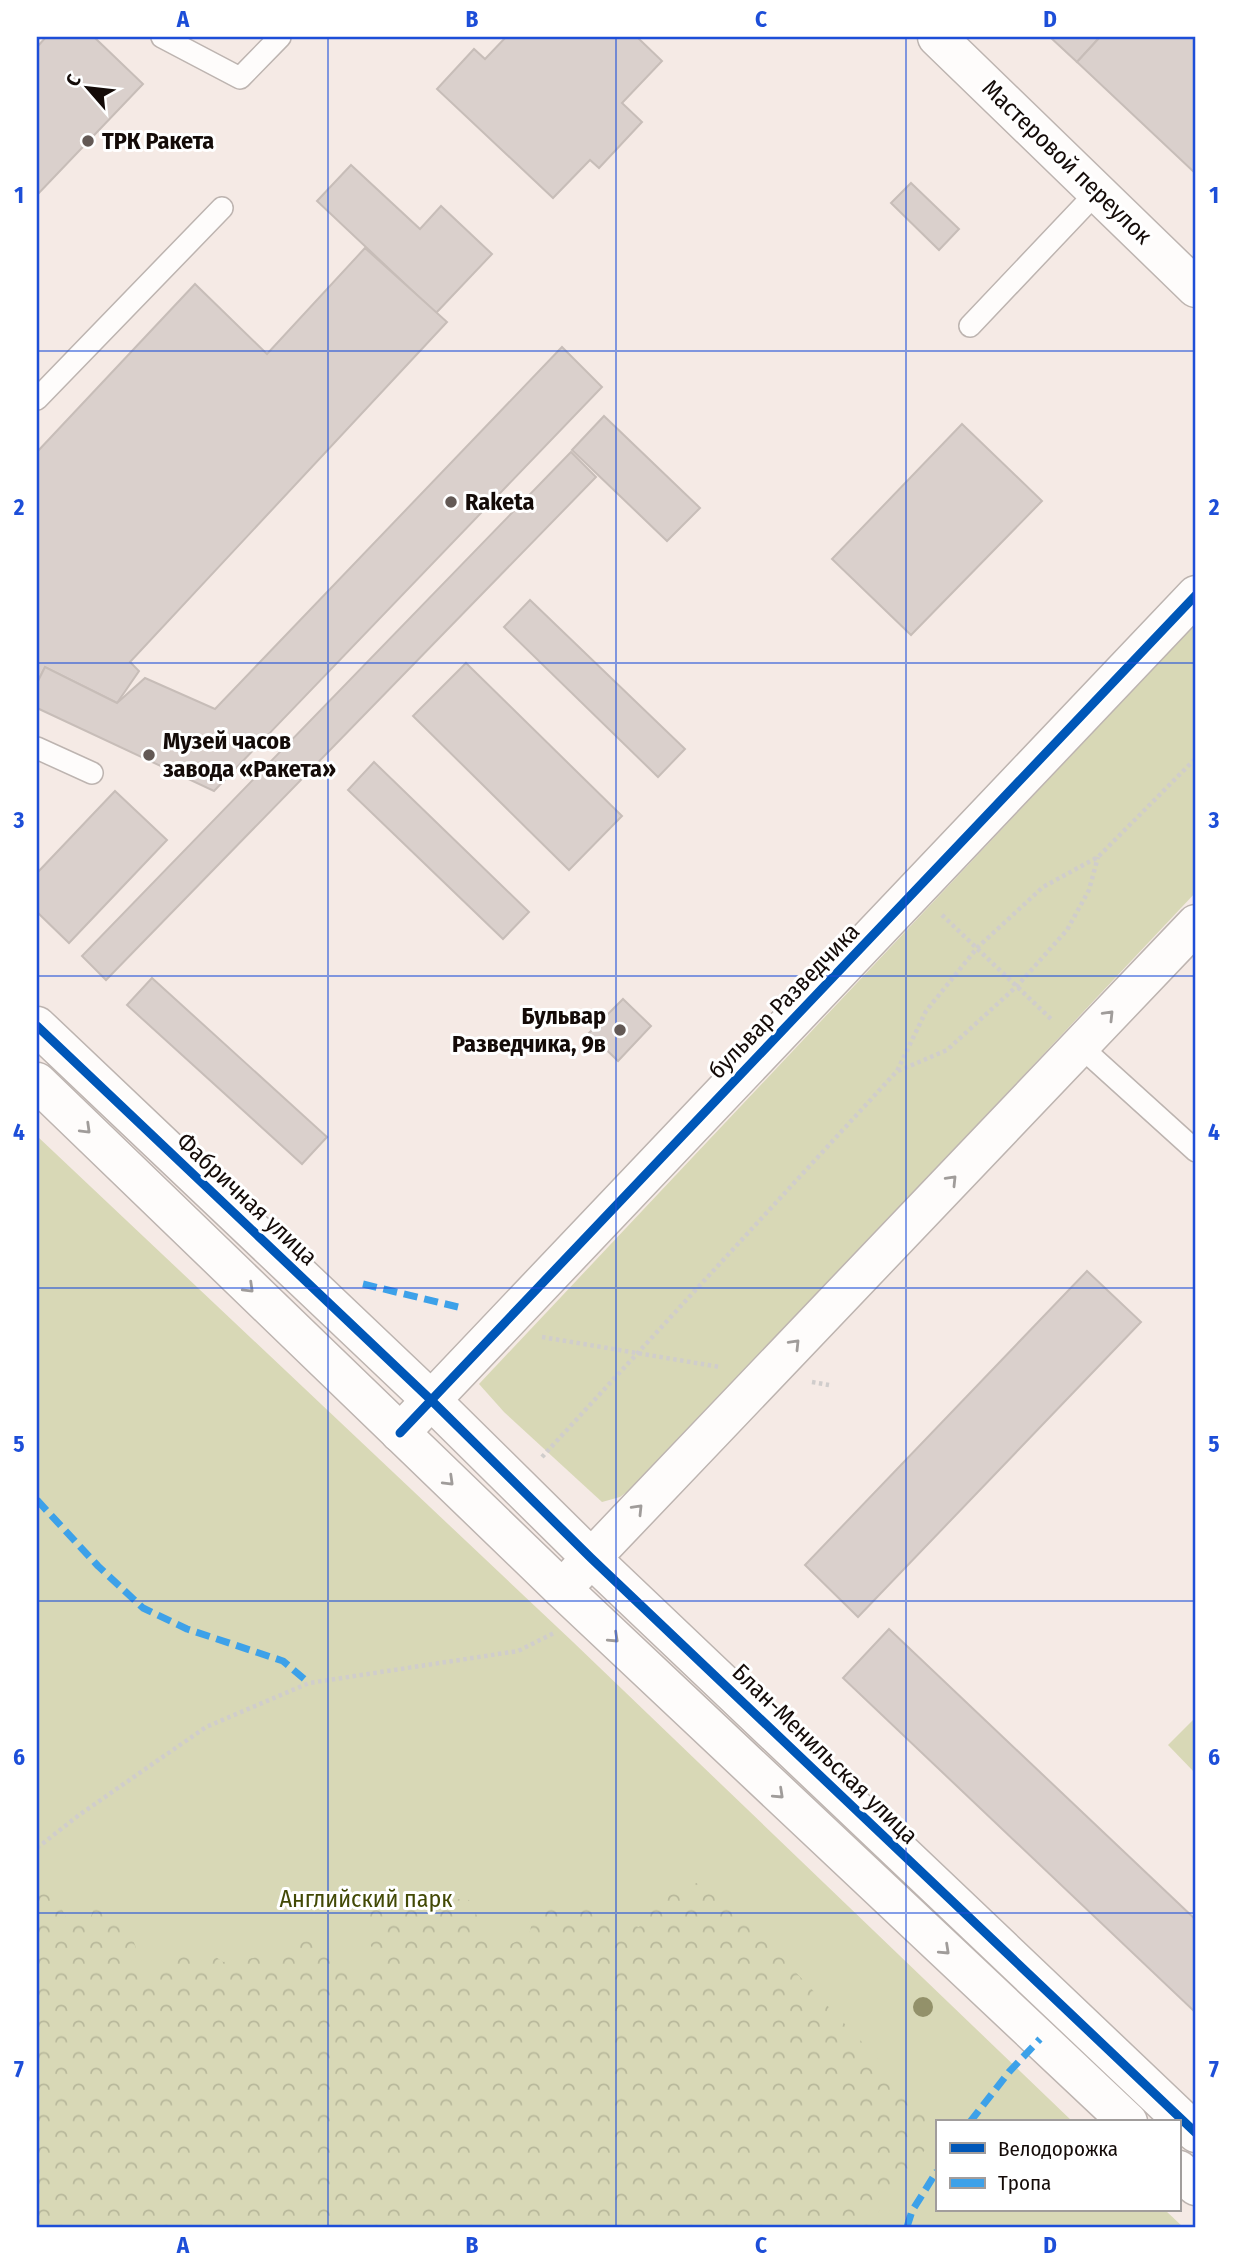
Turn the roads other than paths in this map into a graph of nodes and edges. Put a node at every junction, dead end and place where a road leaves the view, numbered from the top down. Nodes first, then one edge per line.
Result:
1 (162, 37) edge
2 (280, 37) edge
3 (937, 37) edge
4 (1097, 191) junction
5 (222, 208) dead end
6 (1196, 288) edge
7 (970, 326) dead end
8 (37, 399) edge
9 (1196, 595) edge
10 (37, 747) edge
11 (92, 773) dead end
12 (1196, 924) edge
13 (37, 1026) edge
14 (1080, 1046) junction
15 (37, 1082) edge
16 (1196, 1151) edge
17 (431, 1400) junction
18 (400, 1433) junction
19 (591, 1558) junction
20 (562, 1589) junction
21 (1126, 2120) edge
22 (1196, 2133) edge
23 (1180, 2171) edge
24 (1196, 2186) edge

1 - 2 lane
3 - 4 street, Мастеровой переулок
4 - 6 street, Мастеровой переулок
4 - 7 lane
5 - 8 lane
9 - 17 street, бульвар Разведчика
10 - 11 lane
14 -> 12 street
13 - 17 street, Фабричная улица
14 - 16 lane
19 -> 14 street
15 -> 18 street
17 - 18 street, бульвар Разведчика
17 - 19 street, Блан-Менильская улица
18 -> 20 street
19 - 20 street
19 - 22 street, Блан-Менильская улица
20 -> 21 street
23 - 24 street

